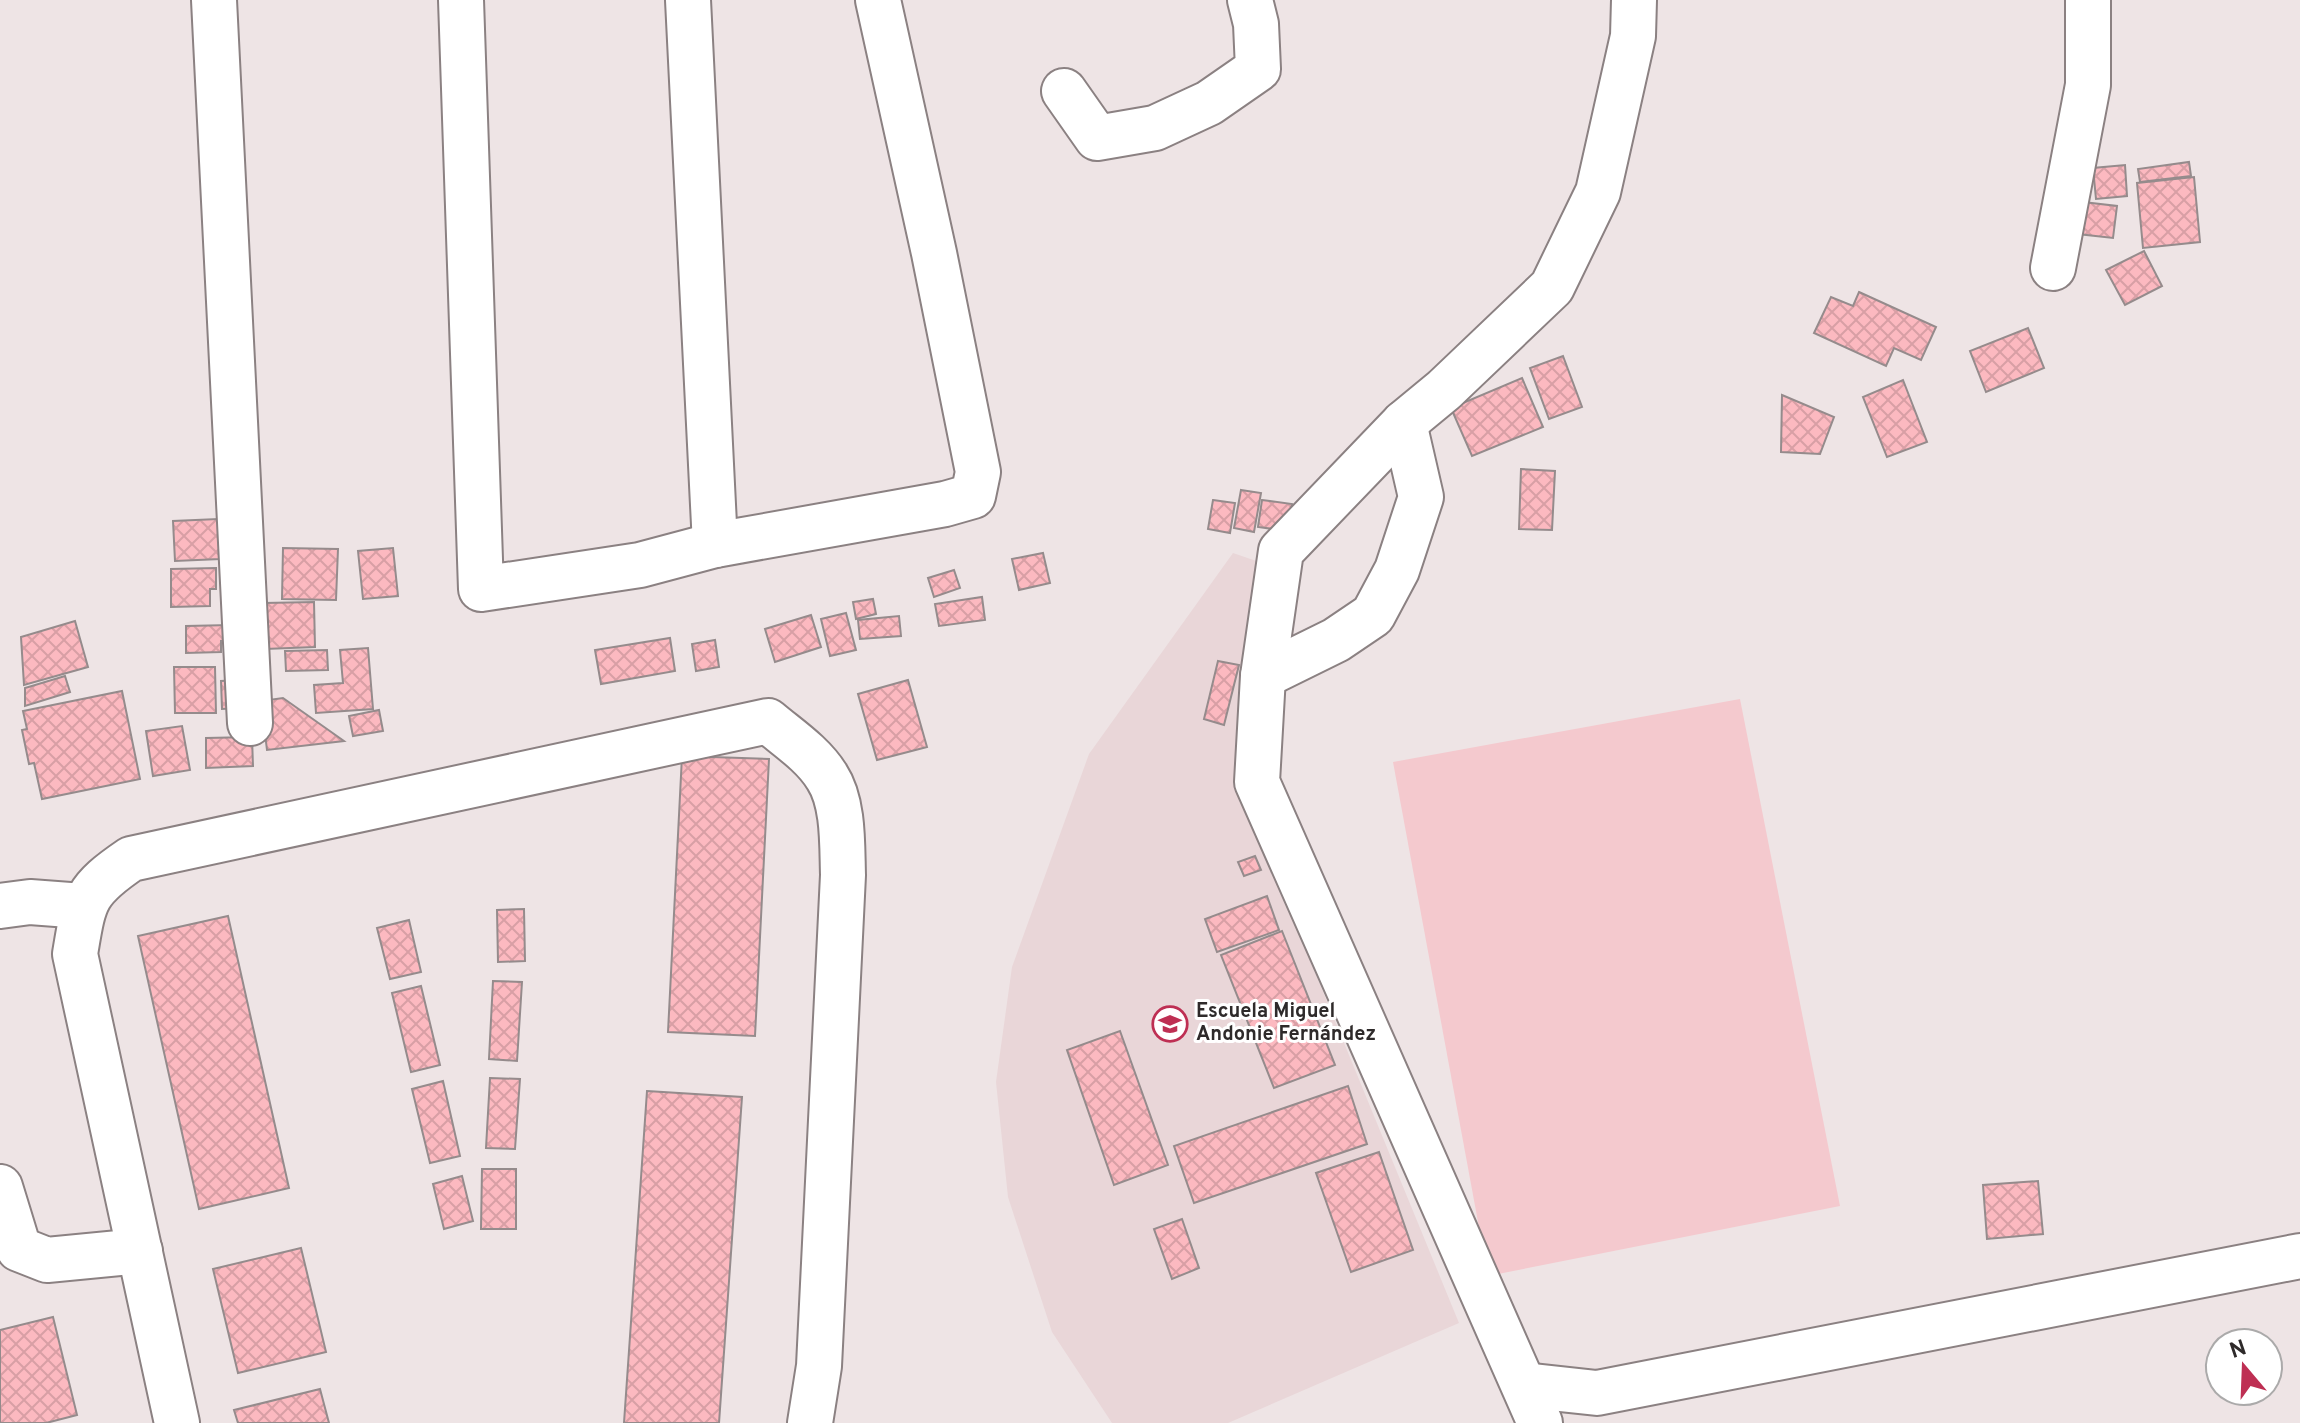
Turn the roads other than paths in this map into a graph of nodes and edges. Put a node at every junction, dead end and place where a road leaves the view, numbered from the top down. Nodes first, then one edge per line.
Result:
1 (214, 0) edge
2 (461, 0) edge
3 (688, 0) edge
4 (878, 0) edge
5 (1250, 0) edge
6 (1634, 0) edge
7 (2088, 0) edge
8 (1064, 91) dead end
9 (2053, 268) dead end
10 (1404, 423) junction
11 (715, 545) junction
12 (1263, 676) junction
13 (250, 723) dead end
14 (0, 906) edge
15 (83, 906) junction
16 (0, 1187) edge
17 (140, 1251) junction
18 (2300, 1256) edge
19 (1532, 1404) edge
20 (177, 1423) edge
21 (810, 1423) edge

1 - 13 street
2 - 11 street
3 - 11 street
4 - 11 street
5 - 8 street
6 - 10 street
7 - 9 street
10 - 12 street
10 - 12 street
12 - 19 street
14 - 15 street
15 - 17 street
15 - 21 street
16 - 17 street
17 - 20 street
18 - 19 street

